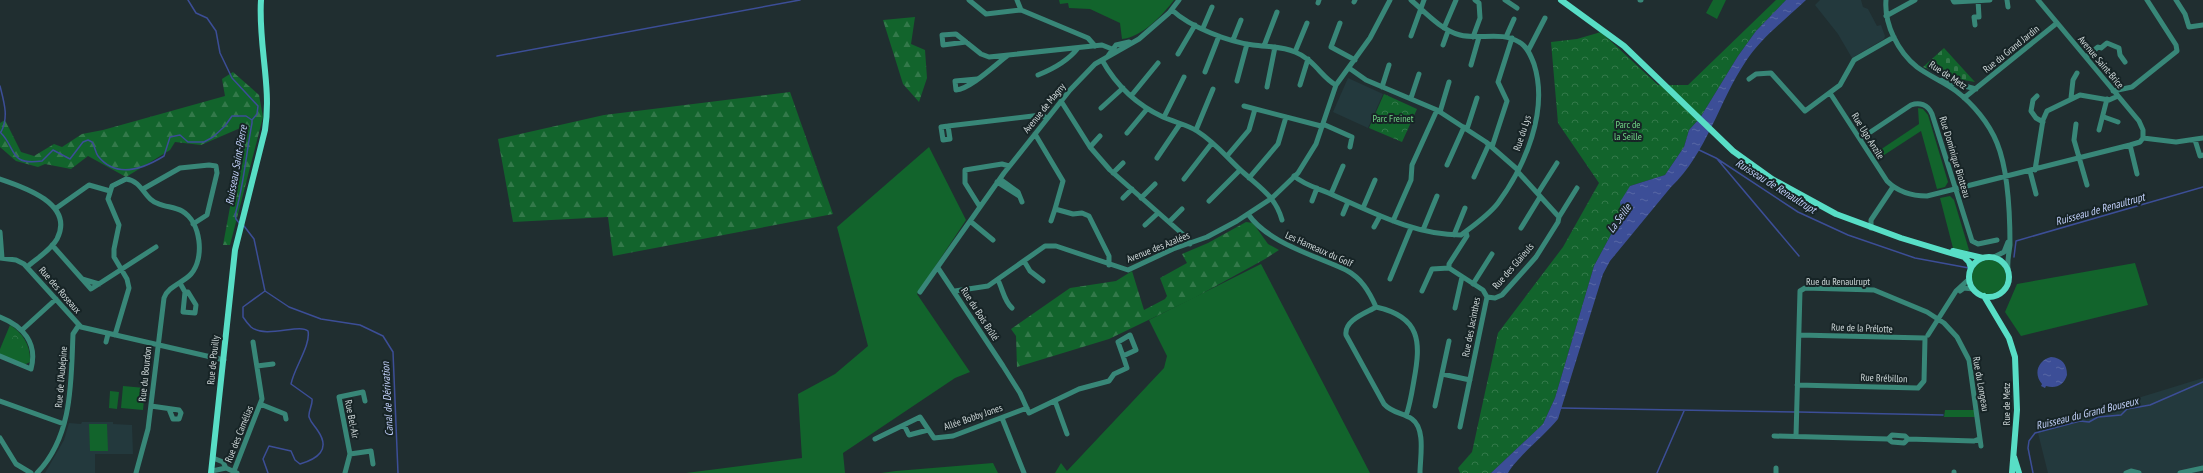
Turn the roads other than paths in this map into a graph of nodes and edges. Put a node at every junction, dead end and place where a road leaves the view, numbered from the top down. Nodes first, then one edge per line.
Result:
1 (261, 0) edge
2 (969, 0) edge
3 (1017, 0) edge
4 (1179, 0) edge
5 (1390, 0) edge
6 (1411, 0) edge
7 (1424, 0) edge
8 (1456, 0) edge
9 (1476, 0) edge
10 (1505, 0) edge
11 (1561, 0) edge
12 (1886, 0) edge
13 (1915, 0) edge
14 (1953, 0) edge
15 (1978, 0) edge
16 (1990, 0) edge
17 (2007, 0) edge
18 (2038, 0) edge
19 (2147, 0) edge
20 (2176, 0) edge
21 (1212, 7) dead end
22 (2008, 7) dead end
23 (1421, 8) junction
24 (1517, 8) dead end
25 (1021, 10) junction
26 (1172, 10) junction
27 (1277, 12) dead end
28 (1886, 16) junction
29 (1545, 18) dead end
30 (1514, 19) dead end
31 (1241, 20) dead end
32 (1307, 23) dead end
33 (1340, 23) dead end
34 (2057, 23) junction
35 (1195, 25) junction
36 (1975, 25) dead end
37 (2203, 25) edge
38 (1203, 28) junction
39 (1446, 29) junction
40 (1219, 36) junction
41 (1411, 36) dead end
42 (1476, 37) junction
43 (1894, 37) junction
44 (1509, 38) junction
45 (1233, 40) junction
46 (966, 42) dead end
47 (1247, 44) junction
48 (1443, 45) dead end
49 (1095, 46) junction
50 (1264, 46) junction
51 (1275, 47) junction
52 (1078, 48) junction
53 (1115, 49) junction
54 (1295, 52) junction
55 (1528, 52) junction
56 (1178, 54) dead end
57 (1008, 55) junction
58 (2086, 57) junction
59 (1102, 60) junction
60 (1308, 60) junction
61 (1355, 60) junction
62 (2125, 62) dead end
63 (1158, 63) dead end
64 (1389, 65) dead end
65 (1471, 65) dead end
66 (1349, 68) junction
67 (1205, 72) dead end
68 (2078, 73) dead end
69 (1419, 74) dead end
70 (1038, 75) dead end
71 (1184, 77) dead end
72 (976, 79) dead end
73 (1749, 79) dead end
74 (1940, 80) junction
75 (1237, 81) dead end
76 (1449, 82) dead end
77 (1336, 84) junction
78 (1300, 85) dead end
79 (1267, 87) dead end
80 (1382, 87) junction
81 (1123, 88) junction
82 (1213, 89) dead end
83 (1976, 89) junction
84 (2113, 91) junction
85 (1830, 93) junction
86 (1131, 96) junction
87 (2037, 96) dead end
88 (2118, 96) junction
89 (1411, 98) junction
90 (1476, 98) dead end
91 (1964, 98) junction
92 (2071, 98) junction
93 (2107, 100) junction
94 (1061, 101) junction
95 (1244, 106) dead end
96 (1101, 108) dead end
97 (1146, 109) junction
98 (1255, 109) junction
99 (1439, 111) junction
100 (1164, 117) junction
101 (1286, 117) junction
102 (2104, 117) junction
103 (1047, 118) junction
104 (2043, 122) junction
105 (2118, 122) dead end
106 (1180, 124) junction
107 (2076, 124) dead end
108 (948, 126) dead end
109 (1323, 126) junction
110 (1465, 128) junction
111 (1196, 130) junction
112 (2100, 130) dead end
113 (1127, 133) dead end
114 (1035, 134) junction
115 (1100, 136) dead end
116 (2143, 138) junction
117 (2203, 138) edge
118 (1860, 139) junction
119 (2196, 140) junction
120 (1212, 143) junction
121 (2130, 145) junction
122 (1350, 146) dead end
123 (1490, 146) junction
124 (1090, 147) junction
125 (2203, 155) edge
126 (1227, 156) junction
127 (1157, 158) dead end
128 (2079, 158) junction
129 (1557, 162) dead end
130 (1123, 163) dead end
131 (1447, 165) dead end
132 (1009, 166) junction
133 (1343, 166) dead end
134 (1240, 170) junction
135 (2033, 170) junction
136 (1518, 171) junction
137 (1113, 173) junction
138 (2137, 174) dead end
139 (1294, 176) junction
140 (1474, 177) dead end
141 (2006, 177) junction
142 (1249, 178) junction
143 (0, 179) edge
144 (1184, 179) dead end
145 (998, 180) junction
146 (1375, 180) dead end
147 (1155, 184) dead end
148 (2087, 185) dead end
149 (1893, 187) junction
150 (1317, 188) junction
151 (1577, 188) dead end
152 (143, 189) junction
153 (1132, 189) junction
154 (1956, 189) junction
155 (110, 191) junction
156 (1331, 194) junction
157 (2036, 194) dead end
158 (1539, 195) junction
159 (1438, 196) dead end
160 (1123, 198) dead end
161 (1141, 198) junction
162 (1272, 198) junction
163 (1209, 201) dead end
164 (1312, 201) dead end
165 (1022, 202) dead end
166 (1348, 202) junction
167 (980, 207) junction
168 (1182, 208) dead end
169 (1363, 208) junction
170 (1465, 208) dead end
171 (55, 209) junction
172 (1055, 209) junction
173 (1158, 213) junction
174 (1248, 214) junction
175 (1343, 214) dead end
176 (1836, 214) junction
177 (1380, 216) junction
178 (1559, 216) junction
179 (1282, 220) dead end
180 (1871, 220) junction
181 (1051, 221) dead end
182 (1169, 222) junction
183 (1393, 222) junction
184 (969, 223) junction
185 (193, 224) junction
186 (1861, 224) junction
187 (1145, 226) dead end
188 (1374, 227) dead end
189 (1411, 228) junction
190 (1521, 228) dead end
191 (1871, 228) junction
192 (1423, 230) junction
193 (0, 232) edge
194 (1466, 232) junction
195 (1454, 235) junction
196 (2009, 237) junction
197 (1900, 238) junction
198 (993, 240) dead end
199 (1997, 240) dead end
200 (1190, 244) junction
201 (52, 245) junction
202 (156, 248) dead end
203 (1940, 249) junction
204 (1492, 254) dead end
205 (1994, 257) junction
206 (1, 258) edge
207 (1983, 258) junction
208 (1024, 260) junction
209 (1110, 264) junction
210 (27, 267) junction
211 (938, 268) junction
212 (1449, 268) junction
213 (1971, 268) junction
214 (2008, 269) junction
215 (121, 270) junction
216 (1462, 277) junction
217 (1390, 279) dead end
218 (1969, 279) junction
219 (998, 280) junction
220 (1043, 281) dead end
221 (180, 283) junction
222 (1473, 284) junction
223 (1973, 289) junction
224 (955, 291) junction
225 (1422, 291) dead end
226 (185, 292) dead end
227 (920, 292) dead end
228 (1984, 296) junction
229 (1996, 296) junction
230 (1487, 297) junction
231 (56, 299) junction
232 (1376, 307) junction
233 (1012, 308) dead end
234 (1455, 308) dead end
235 (1992, 309) junction
236 (0, 317) edge
237 (1939, 319) junction
238 (78, 325) junction
239 (22, 330) junction
240 (108, 334) junction
241 (115, 335) junction
242 (1798, 335) junction
243 (1926, 337) junction
244 (1449, 341) dead end
245 (106, 342) dead end
246 (253, 342) dead end
247 (157, 345) junction
248 (0, 356) edge
249 (1123, 356) dead end
250 (224, 360) junction
251 (273, 364) dead end
252 (257, 366) junction
253 (1442, 374) junction
254 (1470, 380) junction
255 (1797, 385) junction
256 (0, 401) edge
257 (365, 401) dead end
258 (1055, 401) junction
259 (260, 404) junction
260 (151, 406) junction
261 (1435, 406) dead end
262 (1027, 408) junction
263 (169, 409) dead end
264 (1406, 416) junction
265 (1002, 418) junction
266 (286, 419) dead end
267 (64, 424) junction
268 (904, 425) junction
269 (1460, 427) dead end
270 (928, 430) junction
271 (1067, 434) dead end
272 (1774, 436) dead end
273 (1796, 436) junction
274 (0, 438) edge
275 (875, 439) dead end
276 (1979, 439) junction
277 (1981, 446) dead end
278 (350, 454) junction
279 (2014, 456) junction
280 (214, 458) junction
281 (373, 464) dead end
282 (226, 468) junction
283 (2203, 468) edge
284 (212, 472) edge
285 (235, 472) edge
286 (31, 473) edge
287 (36, 473) edge
288 (136, 473) edge
289 (345, 473) edge
290 (1024, 473) edge
291 (1420, 473) edge
292 (2012, 473) edge
293 (2019, 473) edge
294 (2126, 473) edge
295 (2139, 473) edge
296 (2180, 473) edge

1 - 250 main road, Rue de Pouilly
2 - 25 street
3 - 25 street
4 - 26 street, Avenue de Magny
5 - 61 street, Avenue des Azalées
6 - 23 street
7 - 23 street
8 - 39 street
9 - 42 street
10 - 24 street
11 - 176 main road
12 - 28 street, Rue de Metz
13 - 28 street
14 - 15 street
15 - 16 street
15 - 36 street
17 - 22 street
18 - 34 street, Avenue Saint-Brice
19 - 84 street
20 - 37 street
21 - 38 street
23 - 39 street
23 - 41 street
25 - 49 street
26 - 35 street
26 - 53 street, Avenue de Magny
27 - 50 street
28 - 43 street, Rue de Metz
29 - 55 street
30 - 44 street
31 - 45 street
32 - 54 street
33 - 61 street
34 - 58 street, Avenue Saint-Brice
34 - 83 street, Rue du Grand Jardin
35 - 38 street
35 - 56 street
38 - 40 street
39 - 42 street
39 - 48 street
40 - 45 street
40 - 67 street
42 - 44 street
42 - 65 street
43 - 74 street, Rue de Metz
43 - 85 street
44 - 55 street, Rue du Lys
44 - 123 street
45 - 47 street
46 - 57 street
47 - 50 street
47 - 75 street
49 - 52 street
49 - 53 street
50 - 51 street
51 - 54 street
51 - 79 street
52 - 57 street
52 - 70 street
53 - 59 street, Avenue de Magny
54 - 60 street
55 - 136 street, Rue du Lys
57 - 72 street
58 - 62 street
58 - 84 street, Avenue Saint-Brice
59 - 81 street
59 - 94 street, Avenue de Magny
60 - 77 street
60 - 78 street
61 - 66 street, Avenue des Azalées
63 - 86 street
64 - 80 street
66 - 77 street, Avenue des Azalées
66 - 80 street
68 - 92 street
69 - 89 street
71 - 100 street
73 - 85 street
74 - 83 street
74 - 91 street, Rue de Metz
76 - 99 street
77 - 109 street, Avenue des Azalées
80 - 89 street
81 - 86 street
81 - 96 street
82 - 111 street
83 - 91 street, Rue du Grand Jardin
84 - 88 street, Avenue Saint-Brice
85 - 118 street, Rue Ugo Anzile
86 - 97 street
87 - 104 street
88 - 93 street
88 - 116 street, Avenue Saint-Brice
89 - 99 street
90 - 110 street
91 - 141 street, Rue de Metz
92 - 93 street
92 - 104 street
93 - 102 street
94 - 103 street, Avenue de Magny
94 - 124 street
95 - 98 street
97 - 100 street
97 - 113 street
98 - 101 street
98 - 126 street
99 - 110 street
99 - 183 street
100 - 106 street
101 - 109 street
101 - 142 street
102 - 105 street
102 - 112 street
103 - 108 street
103 - 114 street, Avenue de Magny
104 - 135 street
106 - 111 street
106 - 127 street
107 - 128 street
109 - 122 street
109 - 139 street, Avenue des Azalées
110 - 123 street
110 - 131 street
111 - 120 street
114 - 132 street, Avenue de Magny
114 - 172 street
115 - 124 street
116 - 119 street
116 - 121 street, Rue Ugo Anzile
117 - 119 street
118 - 149 street, Rue Ugo Anzile
118 - 154 street, Rue Dominique Biotteau
119 - 125 street
120 - 126 street
120 - 144 street
121 - 128 street, Rue Ugo Anzile
121 - 138 street
123 - 136 street
123 - 140 street
124 - 137 street
126 - 134 street
128 - 135 street, Rue Ugo Anzile
128 - 148 street
129 - 158 street, Rue des Glaïeuls
130 - 137 street
132 - 145 street, Avenue de Magny
132 - 167 street
133 - 156 street
134 - 142 street
134 - 163 street
135 - 141 street, Rue Ugo Anzile
135 - 157 street
136 - 158 street
136 - 194 street, Rue du Lys
137 - 153 street
139 - 150 street
139 - 162 street, Avenue des Azalées
141 - 154 street, Rue Ugo Anzile
141 - 196 street, Rue de Metz
142 - 162 street
143 - 171 street
145 - 165 street
145 - 167 street, Avenue de Magny
146 - 169 street
147 - 161 street
149 - 154 street, Rue Ugo Anzile
149 - 180 street
150 - 156 street
150 - 164 street
151 - 178 street, Rue des Glaïeuls
152 - 155 street, Rue du Bourdon
152 - 185 street, Rue du Bourdon
152 - 185 street
153 - 160 street
153 - 161 street
154 - 199 street, Rue Dominique Biotteau
155 - 171 street
155 - 215 street
156 - 166 street
158 - 178 street
158 - 190 street, Rue des Glaïeuls
159 - 192 street
161 - 173 street
162 - 174 street, Avenue des Azalées
162 - 179 street
166 - 169 street
166 - 175 street
167 - 184 street, Avenue de Magny
168 - 182 street
169 - 177 street
170 - 195 street
171 - 201 street
172 - 181 street
172 - 209 street
173 - 182 street
173 - 187 street
174 - 200 street, Avenue des Azalées
174 - 232 street, Les Hameaux du Golf
176 - 186 main road
176 - 197 main road
177 - 183 street
177 - 188 street
178 - 230 street, Rue des Glaïeuls
180 - 186 street
180 - 191 street
182 - 200 street
183 - 189 street
184 - 198 street
184 - 211 street, Avenue de Magny
185 - 221 street, Rue du Bourdon
186 - 191 main road
189 - 192 street
189 - 217 street
191 - 197 main road
192 - 195 street
193 - 206 street
194 - 195 street
194 - 212 street
196 - 205 street
196 - 214 street, Rue de Metz
197 - 203 main road
200 - 209 street, Avenue des Azalées
201 - 210 street
201 - 215 street
202 - 215 street
203 - 207 main road
203 - 213 main road
204 - 222 street, Rue des Jacinthes
205 - 207 main road
205 - 214 main road
206 - 210 street, Rue des Roseaux
207 - 213 main road
208 - 209 street, Avenue des Azalées
208 - 219 street, Avenue des Azalées
208 - 220 street
210 - 231 street, Rue des Roseaux
211 - 224 street, Rue du Bois Brûlé
211 - 227 street, Avenue de Magny
212 - 216 street, Rue des Jacinthes
212 - 225 street
213 - 218 main road
214 - 229 main road
215 - 241 street
216 - 222 street, Rue des Jacinthes
216 - 234 street, Rue des Jacinthes
218 - 223 main road
218 - 237 street
219 - 224 street, Avenue des Azalées
219 - 233 street
221 - 226 street
221 - 247 street, Rue du Bourdon
222 - 230 street, Rue des Jacinthes
223 - 228 main road
223 - 237 street
224 - 262 street, Rue du Bois Brûlé
228 - 229 main road
228 - 235 main road, Rue de Metz
229 - 235 main road
230 - 254 street, Rue des Jacinthes
231 - 238 street, Rue des Roseaux
231 - 239 street
232 - 264 street
232 - 264 street
235 - 279 main road, Rue de Metz
236 - 239 street
237 - 242 street, Rue du Renaulrupt
237 - 243 street
237 - 276 street, Rue du Longeau
238 - 240 street, Rue des Roseaux
238 - 267 street, Rue de l'Aubépine
239 - 248 street
240 - 241 street, Rue des Roseaux
240 - 245 street
241 - 247 street, Rue des Roseaux
242 - 243 street, Rue de la Prélotte
242 - 255 street, Rue du Renaulrupt
243 - 255 street, Rue Brébillon
244 - 253 street, Rue des Jacinthes
246 - 252 street, Rue des Camélias
247 - 250 street, Rue des Roseaux
247 - 260 street, Rue du Bourdon
249 - 258 street, Allée Bobby Jones
250 - 280 main road, Rue de Pouilly
251 - 252 street
252 - 259 street, Rue des Camélias
253 - 254 street
253 - 261 street, Rue des Jacinthes
254 - 269 street, Rue des Jacinthes
255 - 273 street, Rue du Renaulrupt
256 - 267 street
257 - 278 street, Rue Bel-Air
258 - 262 street, Allée Bobby Jones
258 - 271 street
259 - 266 street, Rue des Camélias
259 - 285 street, Rue des Camélias
260 - 263 street
260 - 288 street, Rue du Bourdon
262 - 265 street, Allée Bobby Jones
264 - 291 street
265 - 270 street, Allée Bobby Jones
265 - 290 street
267 - 287 street, Rue de l'Aubépine
268 - 270 street
268 - 270 street, Allée Bobby Jones
268 - 275 street, Allée Bobby Jones
272 - 273 street
273 - 276 street
274 - 286 street
276 - 277 street, Rue du Longeau
278 - 281 street, Rue Bel-Air
278 - 289 street, Rue Bel-Air
279 - 292 main road, Rue de Metz
279 - 293 main road, Rue de Metz
280 - 282 street
280 - 284 main road, Rue de Pouilly
282 - 284 street
282 - 285 street
283 - 296 street
294 - 295 street

